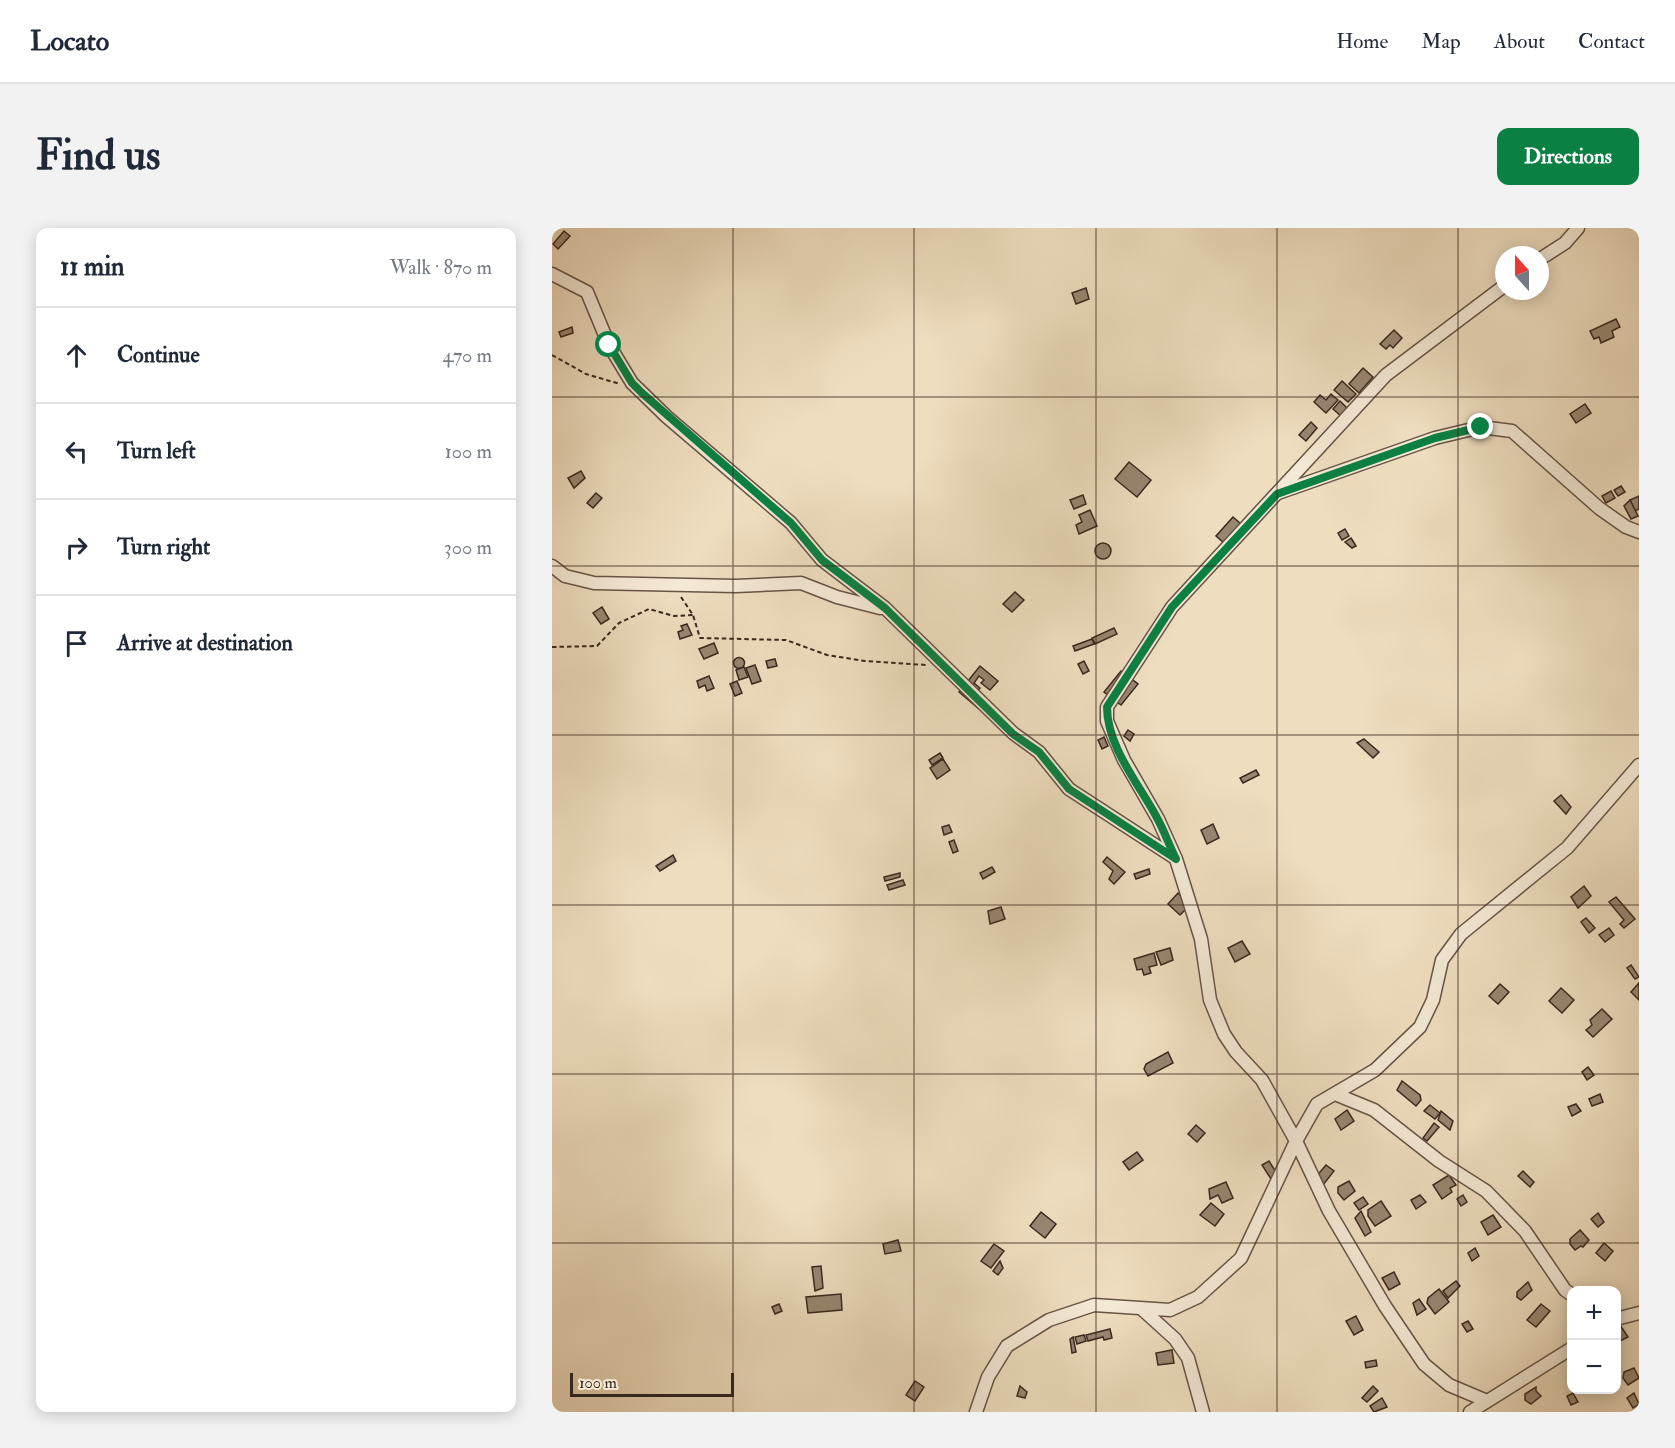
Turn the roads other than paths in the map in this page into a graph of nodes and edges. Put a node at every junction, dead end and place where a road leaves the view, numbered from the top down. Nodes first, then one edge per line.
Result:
1 (1578, 228) edge
2 (1549, 253) edge
3 (552, 274) edge
4 (1495, 293) edge
5 (1277, 494) junction
6 (1639, 532) edge
7 (552, 566) edge
8 (885, 608) junction
9 (1639, 765) edge
10 (1176, 859) junction
11 (1335, 1094) junction
12 (1296, 1141) junction
13 (1567, 1291) edge
14 (1143, 1310) junction
15 (1639, 1313) edge
16 (1621, 1317) edge
17 (1567, 1351) edge
18 (1487, 1401) junction
19 (976, 1412) edge
20 (1203, 1412) edge
21 (1470, 1412) edge

1 - 2 street
3 - 8 street
4 - 5 street
5 - 6 street
5 - 10 street
7 - 8 street
8 - 10 street
9 - 11 street
10 - 12 street
11 - 12 street
11 - 13 street
12 - 14 street
12 - 18 street
14 - 19 street
14 - 20 street
15 - 16 street
17 - 18 street
18 - 21 street

